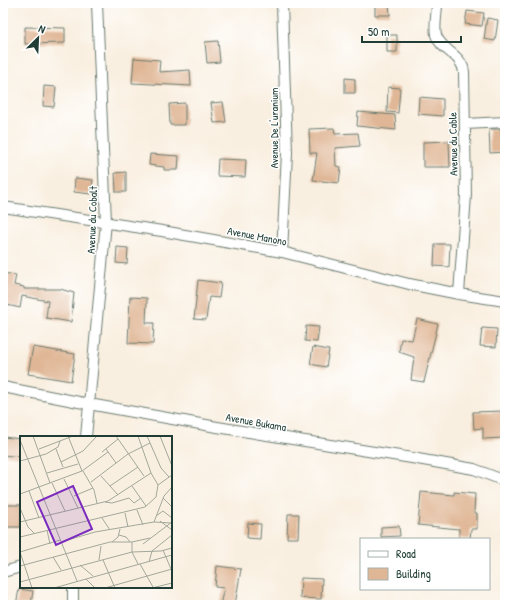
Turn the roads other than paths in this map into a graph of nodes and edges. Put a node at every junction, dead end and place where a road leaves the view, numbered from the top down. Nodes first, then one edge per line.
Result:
1 (97, 3) edge
2 (282, 3) edge
3 (437, 3) edge
4 (505, 122) edge
5 (465, 124) junction
6 (3, 207) edge
7 (106, 222) junction
8 (282, 252) junction
9 (459, 294) junction
10 (505, 301) edge
11 (3, 387) edge
12 (89, 404) junction
13 (86, 436) edge
14 (505, 481) edge
15 (20, 567) edge
16 (3, 572) edge
17 (73, 588) edge
18 (73, 605) edge

1 - 7 street, Avenue du Cobalt
2 - 8 street, Avenue De L'uranium
3 - 5 street, Avenue du Cable
4 - 5 street
5 - 9 street, Avenue du Cable
6 - 7 street, Avenue Manono
7 - 8 street, Avenue Manono
7 - 12 street, Avenue du Cobalt
8 - 9 street, Avenue Manono
9 - 10 street, Avenue Manono
11 - 12 street, Avenue Bukama
12 - 13 street, Avenue du Cobalt
12 - 14 street, Avenue Bukama
15 - 16 street
17 - 18 street

